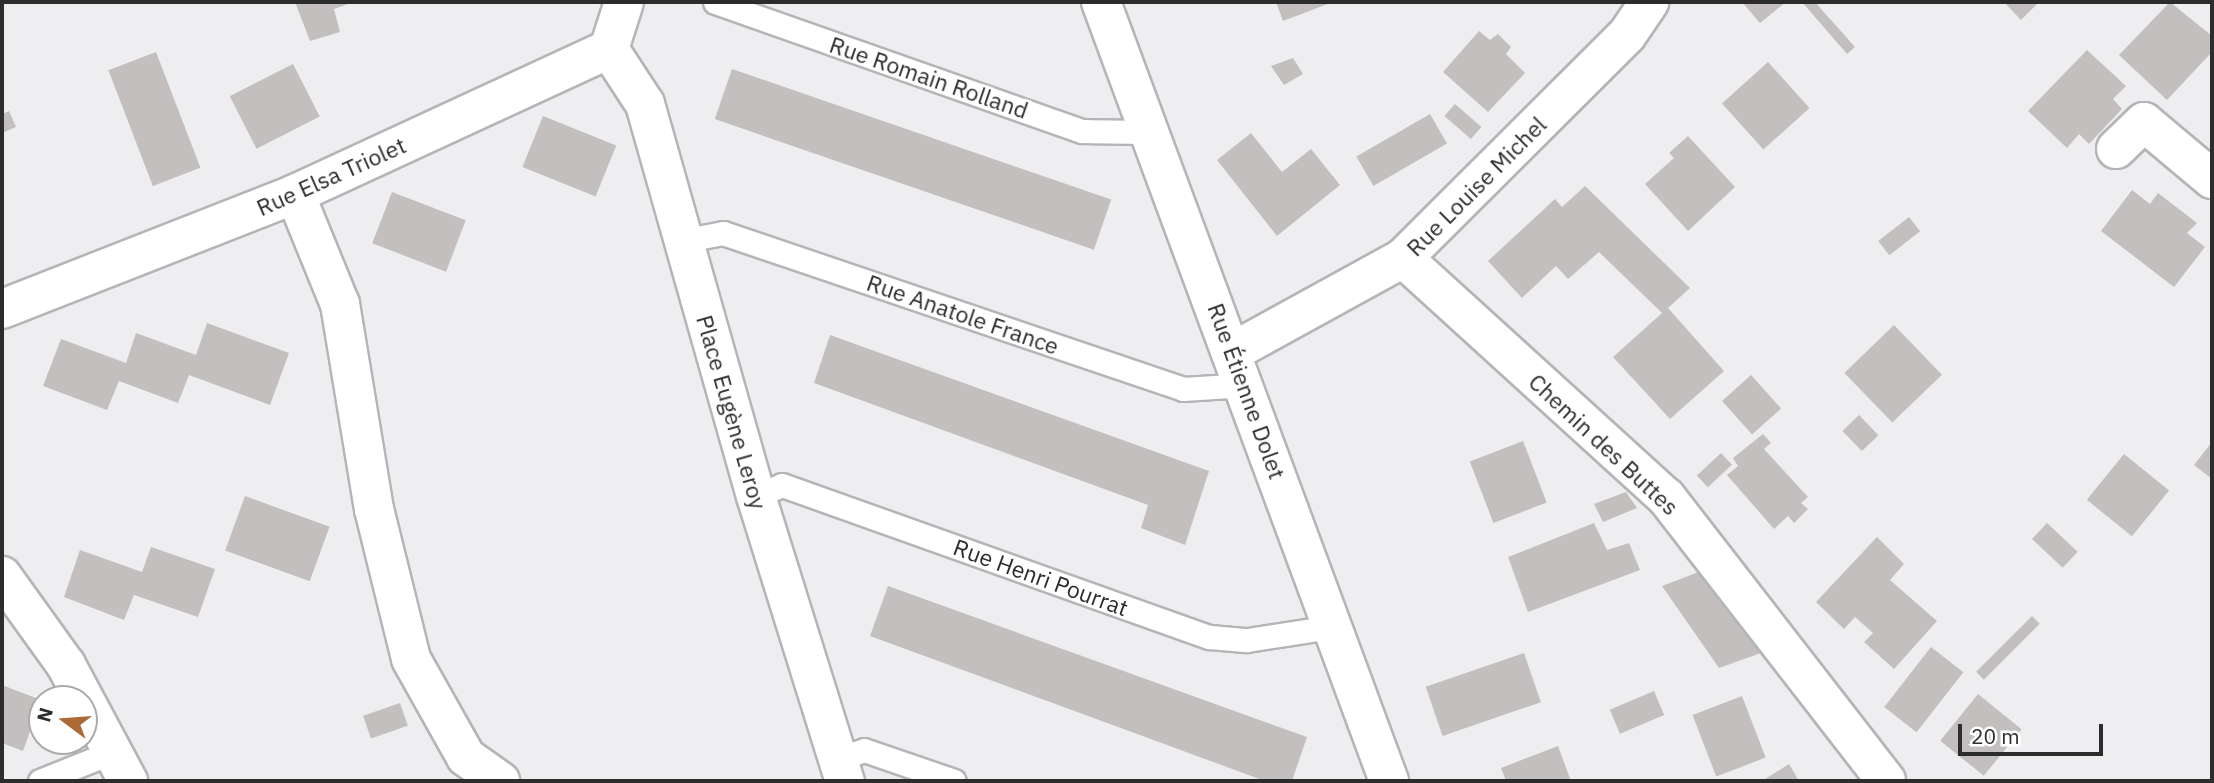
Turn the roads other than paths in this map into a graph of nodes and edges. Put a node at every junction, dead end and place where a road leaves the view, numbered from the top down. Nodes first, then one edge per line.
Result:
1 (624, 2) edge
2 (715, 2) edge
3 (1101, 2) edge
4 (1650, 2) edge
5 (609, 49) junction
6 (1147, 132) junction
7 (2116, 149) dead end
8 (2212, 180) edge
9 (295, 194) junction
10 (681, 241) junction
11 (1403, 258) junction
12 (2, 309) edge
13 (1240, 368) junction
14 (756, 496) junction
15 (2, 576) edge
16 (1331, 627) junction
17 (120, 766) edge
18 (841, 770) edge
19 (40, 781) edge
20 (500, 781) edge
21 (954, 781) edge
22 (1389, 781) edge
23 (1886, 781) edge

1 - 5 street
2 - 6 lane, Rue Romain Rolland
3 - 6 street, Rue Étienne Dolet
4 - 11 street, Rue Louise Michel
5 - 9 street, Rue Elsa Triolet
5 - 10 street, Place Eugène Leroy
6 - 13 street, Rue Étienne Dolet
7 - 8 street
9 - 12 street, Rue Elsa Triolet
9 - 20 street
10 - 13 lane, Rue Anatole France
10 - 14 street, Place Eugène Leroy
11 - 13 street, Rue Louise Michel
11 - 23 street, Chemin des Buttes
13 - 16 street, Rue Étienne Dolet
14 - 16 lane, Rue Henri Pourrat
14 - 18 street, Place Eugène Leroy
15 - 17 street
16 - 22 street, Rue Étienne Dolet
17 - 19 lane
18 - 21 lane

